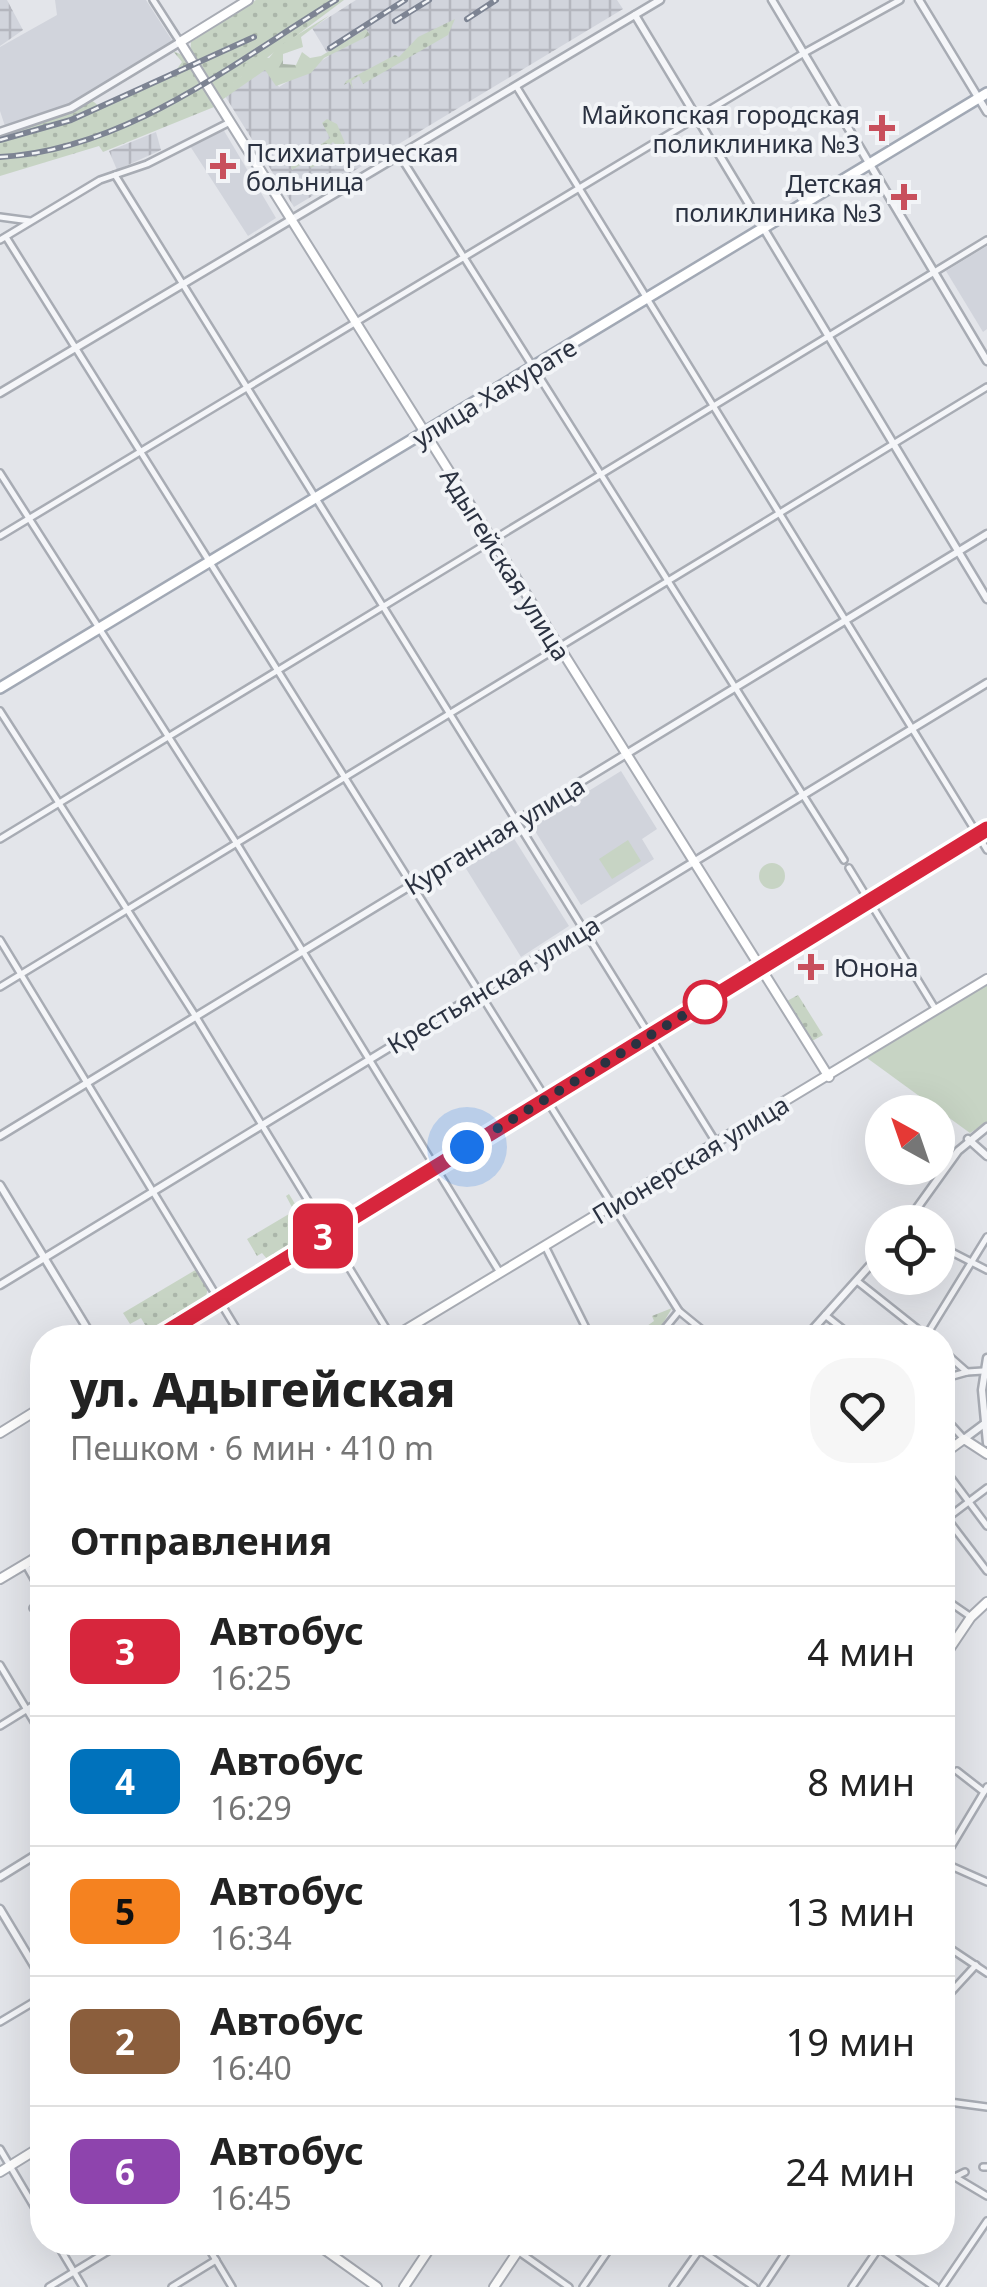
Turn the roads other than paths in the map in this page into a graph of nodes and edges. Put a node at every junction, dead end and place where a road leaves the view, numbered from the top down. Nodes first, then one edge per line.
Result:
1 (153, 0) edge
2 (248, 0) edge
3 (660, 0) edge
4 (772, 0) edge
5 (900, 0) edge
6 (919, 0) edge
7 (635, 15) junction
8 (180, 42) junction
9 (804, 53) junction
10 (516, 86) junction
11 (983, 96) edge
12 (987, 112) edge
13 (697, 119) junction
14 (228, 123) junction
15 (0, 132) edge
16 (400, 156) junction
17 (871, 165) junction
18 (115, 176) junction
19 (580, 190) junction
20 (0, 217) edge
21 (290, 220) junction
22 (30, 221) junction
23 (764, 230) junction
24 (3, 238) edge
25 (987, 240) edge
26 (464, 259) junction
27 (934, 273) junction
28 (182, 285) junction
29 (648, 299) junction
30 (356, 324) junction
31 (828, 337) junction
32 (76, 348) junction
33 (987, 361) edge
34 (532, 370) junction
35 (987, 386) edge
36 (246, 388) junction
37 (0, 393) edge
38 (712, 407) junction
39 (424, 434) junction
40 (894, 444) junction
41 (142, 452) junction
42 (0, 473) edge
43 (599, 476) junction
44 (315, 499) junction
45 (778, 515) junction
46 (29, 519) junction
47 (987, 534) edge
48 (0, 536) edge
49 (492, 541) junction
50 (958, 552) junction
51 (210, 562) junction
52 (666, 582) junction
53 (987, 599) edge
54 (384, 606) junction
55 (845, 621) junction
56 (98, 630) junction
57 (558, 647) junction
58 (278, 670) junction
59 (987, 683) edge
60 (0, 688) edge
61 (735, 688) junction
62 (0, 711) edge
63 (450, 712) junction
64 (912, 728) junction
65 (167, 737) junction
66 (626, 755) junction
67 (344, 778) junction
68 (801, 795) junction
69 (60, 802) junction
70 (518, 819) junction
71 (982, 832) edge
72 (0, 839) edge
73 (237, 844) junction
74 (987, 850) edge
75 (844, 860) dead end
76 (692, 861) junction
77 (849, 868) dead end
78 (410, 886) junction
79 (868, 902) junction
80 (127, 910) junction
81 (586, 928) junction
82 (0, 940) edge
83 (303, 951) junction
84 (760, 968) junction
85 (21, 974) junction
86 (987, 979) edge
87 (0, 987) edge
88 (479, 992) junction
89 (936, 1010) junction
90 (196, 1017) junction
91 (650, 1035) junction
92 (370, 1057) junction
93 (829, 1076) junction
94 (87, 1082) junction
95 (545, 1099) junction
96 (260, 1124) junction
97 (987, 1127) edge
98 (0, 1136) edge
99 (968, 1139) junction
100 (717, 1144) junction
101 (987, 1156) edge
102 (437, 1166) junction
103 (0, 1185) edge
104 (154, 1189) junction
105 (919, 1205) edge
106 (613, 1206) junction
107 (326, 1234) junction
108 (987, 1238) edge
109 (545, 1246) junction
110 (955, 1254) edge
111 (44, 1257) junction
112 (972, 1262) junction
113 (987, 1270) edge
114 (865, 1272) edge
115 (501, 1273) junction
116 (857, 1281) junction
117 (0, 1285) edge
118 (220, 1299) junction
119 (679, 1311) junction
120 (825, 1315) junction
121 (85, 1325) edge
122 (178, 1325) edge
123 (235, 1325) edge
124 (384, 1325) edge
125 (414, 1325) edge
126 (584, 1325) edge
127 (668, 1325) edge
128 (696, 1325) edge
129 (816, 1325) edge
130 (838, 1325) edge
131 (912, 1325) edge
132 (934, 1325) edge
133 (987, 1358) edge
134 (955, 1361) edge
135 (983, 1371) junction
136 (967, 1372) junction
137 (955, 1375) edge
138 (30, 1413) edge
139 (986, 1423) edge
140 (1, 1429) edge
141 (955, 1429) edge
142 (964, 1439) junction
143 (987, 1443) edge
144 (955, 1446) edge
145 (987, 1454) edge
146 (955, 1484) edge
147 (987, 1488) edge
148 (968, 1502) junction
149 (955, 1510) edge
150 (987, 1526) edge
151 (955, 1531) edge
152 (30, 1562) edge
153 (26, 1564) junction
154 (30, 1571) edge
155 (987, 1571) edge
156 (0, 1579) edge
157 (987, 1602) edge
158 (955, 1606) edge
159 (971, 1616) junction
160 (955, 1640) edge
161 (0, 1665) edge
162 (30, 1708) edge
163 (27, 1710) junction
164 (30, 1715) edge
165 (0, 1726) edge
166 (957, 1771) dead end
167 (986, 1790) edge
168 (955, 1841) edge
169 (30, 1858) edge
170 (955, 1868) edge
171 (0, 1877) edge
172 (987, 1882) edge
173 (0, 1909) edge
174 (955, 1951) edge
175 (30, 1959) edge
176 (976, 1964) junction
177 (987, 1972) edge
178 (955, 1987) edge
179 (30, 2004) edge
180 (0, 2022) edge
181 (955, 2102) edge
182 (987, 2106) edge
183 (0, 2149) edge
184 (30, 2154) edge
185 (10, 2166) junction
186 (0, 2172) edge
187 (965, 2172) dead end
188 (987, 2196) edge
189 (30, 2200) edge
190 (987, 2221) edge
191 (64, 2255) edge
192 (102, 2255) edge
193 (213, 2255) edge
194 (425, 2255) edge
195 (515, 2255) edge
196 (524, 2255) edge
197 (605, 2255) edge
198 (696, 2255) edge
199 (707, 2255) edge
200 (784, 2255) edge
201 (874, 2255) edge
202 (895, 2255) edge
203 (333, 2256) edge
204 (216, 2260) junction
205 (74, 2272) junction
206 (49, 2287) edge
207 (83, 2287) edge
208 (172, 2287) edge
209 (232, 2287) edge
210 (377, 2287) edge
211 (404, 2287) edge
212 (494, 2287) edge
213 (570, 2287) edge
214 (583, 2287) edge
215 (673, 2287) edge
216 (754, 2287) edge
217 (763, 2287) edge
218 (852, 2287) edge
219 (939, 2287) edge

1 - 8 street, Адыгейская улица
2 - 8 main road
3 - 7 street
4 - 9 street
5 - 9 street
6 - 11 street
7 - 10 street
7 - 13 street
8 - 14 main road, Адыгейская улица
8 - 15 street
9 - 13 street
9 - 17 street
10 - 16 street
10 - 19 street
11 - 12 street
11 - 17 main road, улица Хакурате
13 - 19 street
13 - 23 street
14 - 18 street
14 - 21 main road, Адыгейская улица
16 - 21 street
16 - 26 street
17 - 23 main road, улица Хакурате
17 - 27 street
18 - 22 street
18 - 28 street
19 - 26 street
19 - 29 street
20 - 22 street
21 - 28 street
21 - 30 main road, Адыгейская улица
22 - 24 street
23 - 29 main road, улица Хакурате
23 - 31 street
24 - 32 street
25 - 27 street
26 - 30 street
26 - 34 street
27 - 31 street
27 - 33 street
28 - 32 street
28 - 36 street
29 - 34 main road, улица Хакурате
29 - 38 street
30 - 36 street
30 - 39 main road, Адыгейская улица
31 - 38 street
31 - 40 street
32 - 37 street
32 - 41 street
34 - 39 main road, улица Хакурате
34 - 43 street
35 - 40 street
36 - 41 street
36 - 44 street
38 - 43 street
38 - 45 street
39 - 44 main road, улица Хакурате
39 - 49 main road, Адыгейская улица
40 - 45 street
40 - 50 street
41 - 46 street
41 - 51 street
42 - 46 street
43 - 49 street
43 - 52 street
44 - 51 main road, улица Хакурате
44 - 54 street
45 - 52 street
45 - 55 street
46 - 48 street
46 - 56 street
47 - 50 street, Курганная улица
49 - 54 street
49 - 57 main road, Адыгейская улица
50 - 53 street
50 - 55 street, Курганная улица
51 - 56 main road, улица Хакурате
51 - 58 street
52 - 57 street
52 - 61 street
54 - 58 street
54 - 63 street
55 - 61 street, Курганная улица
55 - 64 street
56 - 60 main road, улица Хакурате
56 - 65 street
57 - 63 street
57 - 66 main road, Адыгейская улица
58 - 65 street
58 - 67 street
59 - 64 street, Крестьянская улица
61 - 66 street, Курганная улица
61 - 68 street
62 - 69 street
63 - 67 street
63 - 70 street
64 - 68 street, Крестьянская улица
64 - 71 street
65 - 69 street
65 - 73 street
66 - 70 street, Курганная улица
66 - 76 main road, Адыгейская улица
67 - 73 street
67 - 78 street
68 - 75 street
68 - 76 street, Крестьянская улица
69 - 72 street
69 - 80 street
70 - 78 street, Курганная улица
70 - 81 street
71 - 74 street
71 - 79 main road
73 - 80 street
73 - 83 street
76 - 81 street, Крестьянская улица
76 - 84 main road, Адыгейская улица
77 - 79 street
78 - 83 street, Курганная улица
78 - 88 street
79 - 84 main road
79 - 89 street
80 - 85 street
80 - 90 street
81 - 88 street, Крестьянская улица
81 - 91 street
82 - 85 street
83 - 90 street, Курганная улица
83 - 92 street
84 - 91 main road
84 - 93 main road, Адыгейская улица
85 - 87 street
85 - 94 street
86 - 89 main road, Пионерская улица
88 - 92 street, Крестьянская улица
88 - 95 street
89 - 93 main road, Пионерская улица
90 - 94 street, Курганная улица
90 - 96 street
91 - 95 main road
91 - 100 street
92 - 96 street, Крестьянская улица
92 - 102 street
93 - 100 main road, Пионерская улица
94 - 98 street, Курганная улица
94 - 104 street
95 - 102 main road
95 - 106 street
96 - 104 street, Крестьянская улица
96 - 107 street
97 - 99 street
99 - 101 street
99 - 105 street
100 - 106 main road, Пионерская улица
102 - 107 main road
102 - 115 street
103 - 111 street
104 - 111 street, Крестьянская улица
104 - 118 street
106 - 109 main road, Пионерская улица
106 - 119 street
107 - 118 main road
107 - 124 street
108 - 112 street
109 - 115 main road, Пионерская улица
109 - 126 street
110 - 112 street
111 - 117 street, Крестьянская улица
111 - 121 street
112 - 113 street
112 - 132 street
114 - 116 street
115 - 125 main road, Пионерская улица
116 - 120 street
116 - 131 street
118 - 122 main road
118 - 123 street
119 - 127 street
119 - 128 street
120 - 129 street
120 - 130 street
133 - 135 street
134 - 136 street
135 - 136 street
135 - 139 street
136 - 137 street
138 - 140 main road
139 - 142 street
139 - 143 street
141 - 142 street
142 - 144 main road
142 - 145 main road
146 - 148 street
147 - 148 street
148 - 149 street
148 - 150 street
151 - 155 street
152 - 153 main road
153 - 154 street
153 - 156 main road
157 - 159 main road
158 - 159 street
159 - 160 main road
161 - 163 street
162 - 163 street
163 - 164 street
163 - 165 street
166 - 167 street
167 - 168 street
169 - 171 street
170 - 172 street
173 - 175 street
174 - 176 street
176 - 177 street
176 - 178 street
179 - 180 street
181 - 182 street
183 - 185 street
184 - 185 main road
185 - 186 main road
185 - 189 street
187 - 188 street
190 - 219 street
191 - 205 street
192 - 205 street
193 - 204 street
194 - 211 main road
195 - 212 main road
196 - 213 street
197 - 214 street
198 - 215 street
199 - 216 street
200 - 217 street
201 - 218 street
202 - 219 street
203 - 210 main road
204 - 208 street
204 - 209 street
205 - 206 street
205 - 207 street

